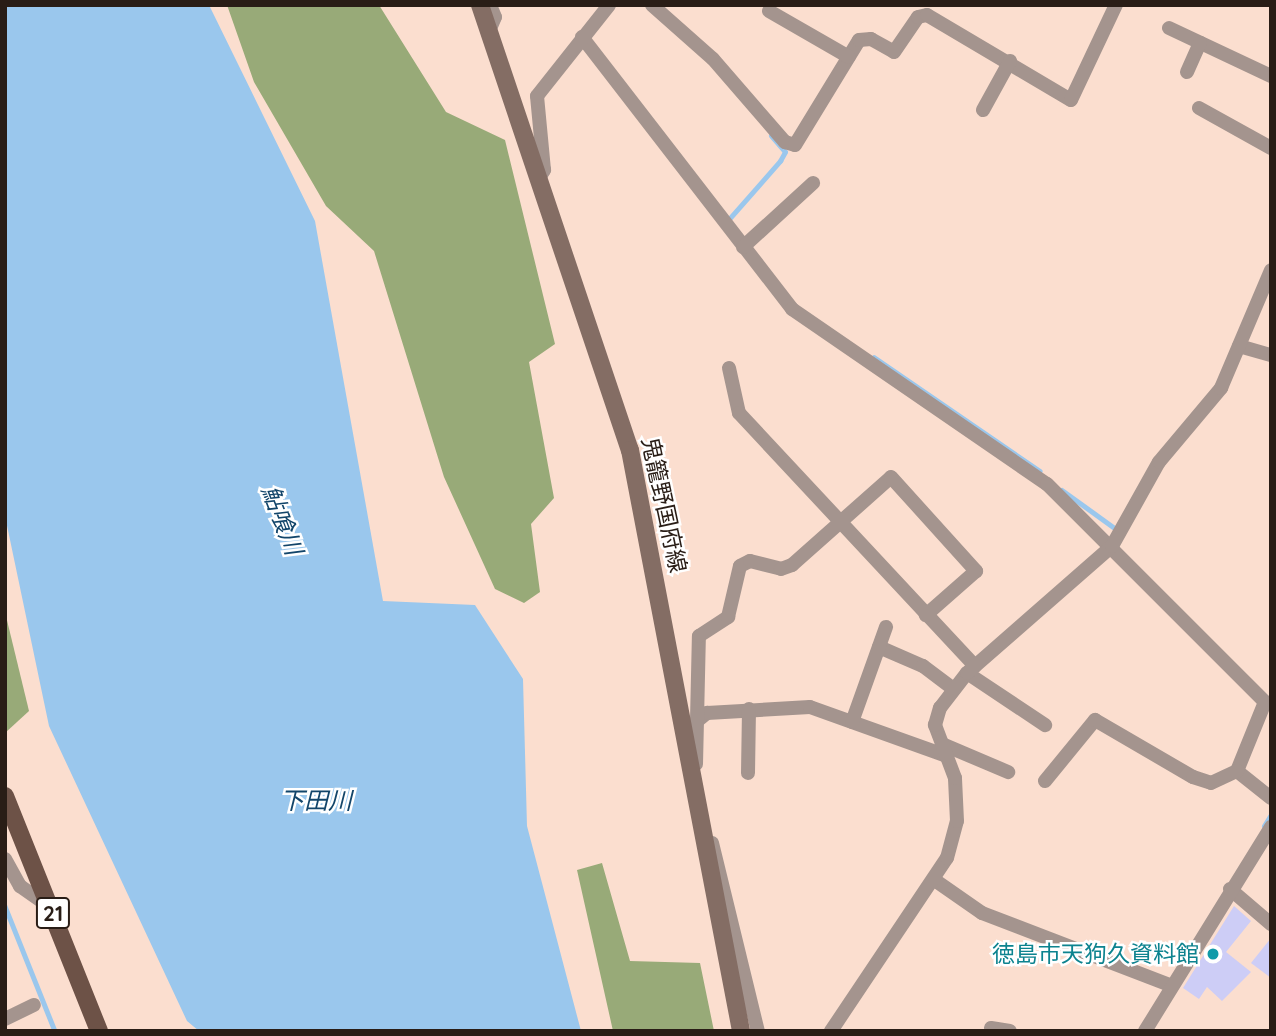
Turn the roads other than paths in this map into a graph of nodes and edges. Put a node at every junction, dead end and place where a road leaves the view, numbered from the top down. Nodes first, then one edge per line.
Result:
1 (480, 5) edge
2 (490, 5) edge
3 (609, 5) edge
4 (652, 5) edge
5 (1116, 5) edge
6 (769, 11) dead end
7 (1169, 28) dead end
8 (489, 32) junction
9 (582, 37) junction
10 (1199, 43) junction
11 (849, 57) junction
12 (1010, 61) junction
13 (1187, 72) dead end
14 (1271, 76) edge
15 (1199, 108) dead end
16 (983, 110) dead end
17 (1271, 148) edge
18 (537, 181) junction
19 (813, 183) dead end
20 (743, 247) junction
21 (1271, 270) edge
22 (1239, 346) junction
23 (1271, 355) edge
24 (729, 368) dead end
25 (841, 523) junction
26 (1112, 546) junction
27 (926, 615) junction
28 (886, 627) dead end
29 (879, 647) junction
30 (971, 670) junction
31 (953, 689) junction
32 (1267, 693) edge
33 (749, 709) junction
34 (697, 721) junction
35 (852, 722) junction
36 (1045, 725) dead end
37 (944, 750) junction
38 (1237, 771) junction
39 (1008, 772) dead end
40 (748, 773) dead end
41 (1045, 781) dead end
42 (695, 797) junction
43 (1271, 798) edge
44 (6, 801) edge
45 (1271, 827) edge
46 (5, 859) edge
47 (936, 881) junction
48 (1230, 889) junction
49 (50, 907) junction
50 (1271, 924) edge
51 (1170, 985) junction
52 (34, 1005) dead end
53 (5, 1019) edge
54 (991, 1028) dead end
55 (99, 1031) edge
56 (741, 1031) edge
57 (758, 1031) edge
58 (831, 1031) edge
59 (1010, 1031) edge
60 (1145, 1031) edge

1 - 8 main road, 鬼籠野国府線
2 - 8 street
3 - 9 street
4 - 11 street
5 - 12 street
6 - 11 street
7 - 10 street
8 - 18 main road, 鬼籠野国府線
9 - 18 street
9 - 20 street
10 - 13 street
10 - 14 street
11 - 12 street
12 - 16 street
15 - 17 street
18 - 42 main road, 鬼籠野国府線
19 - 20 street
20 - 26 street
21 - 22 street
22 - 23 street
22 - 26 street
24 - 25 street
25 - 27 street
25 - 27 street
25 - 34 street
26 - 30 street
26 - 32 street
27 - 30 street
28 - 29 street
29 - 31 street
29 - 35 street
30 - 31 street
30 - 36 street
31 - 37 street
32 - 38 street
33 - 34 street
33 - 35 street
33 - 40 street
34 - 42 street
35 - 37 street
37 - 39 street
37 - 47 street
38 - 41 street
38 - 43 street
42 - 56 main road, 鬼籠野国府線
42 - 57 street
44 - 49 main road, 21
45 - 48 street
46 - 49 street
47 - 51 street
47 - 58 street
48 - 50 street
48 - 51 street
49 - 55 main road, 21
51 - 60 street
52 - 53 street
54 - 59 street

